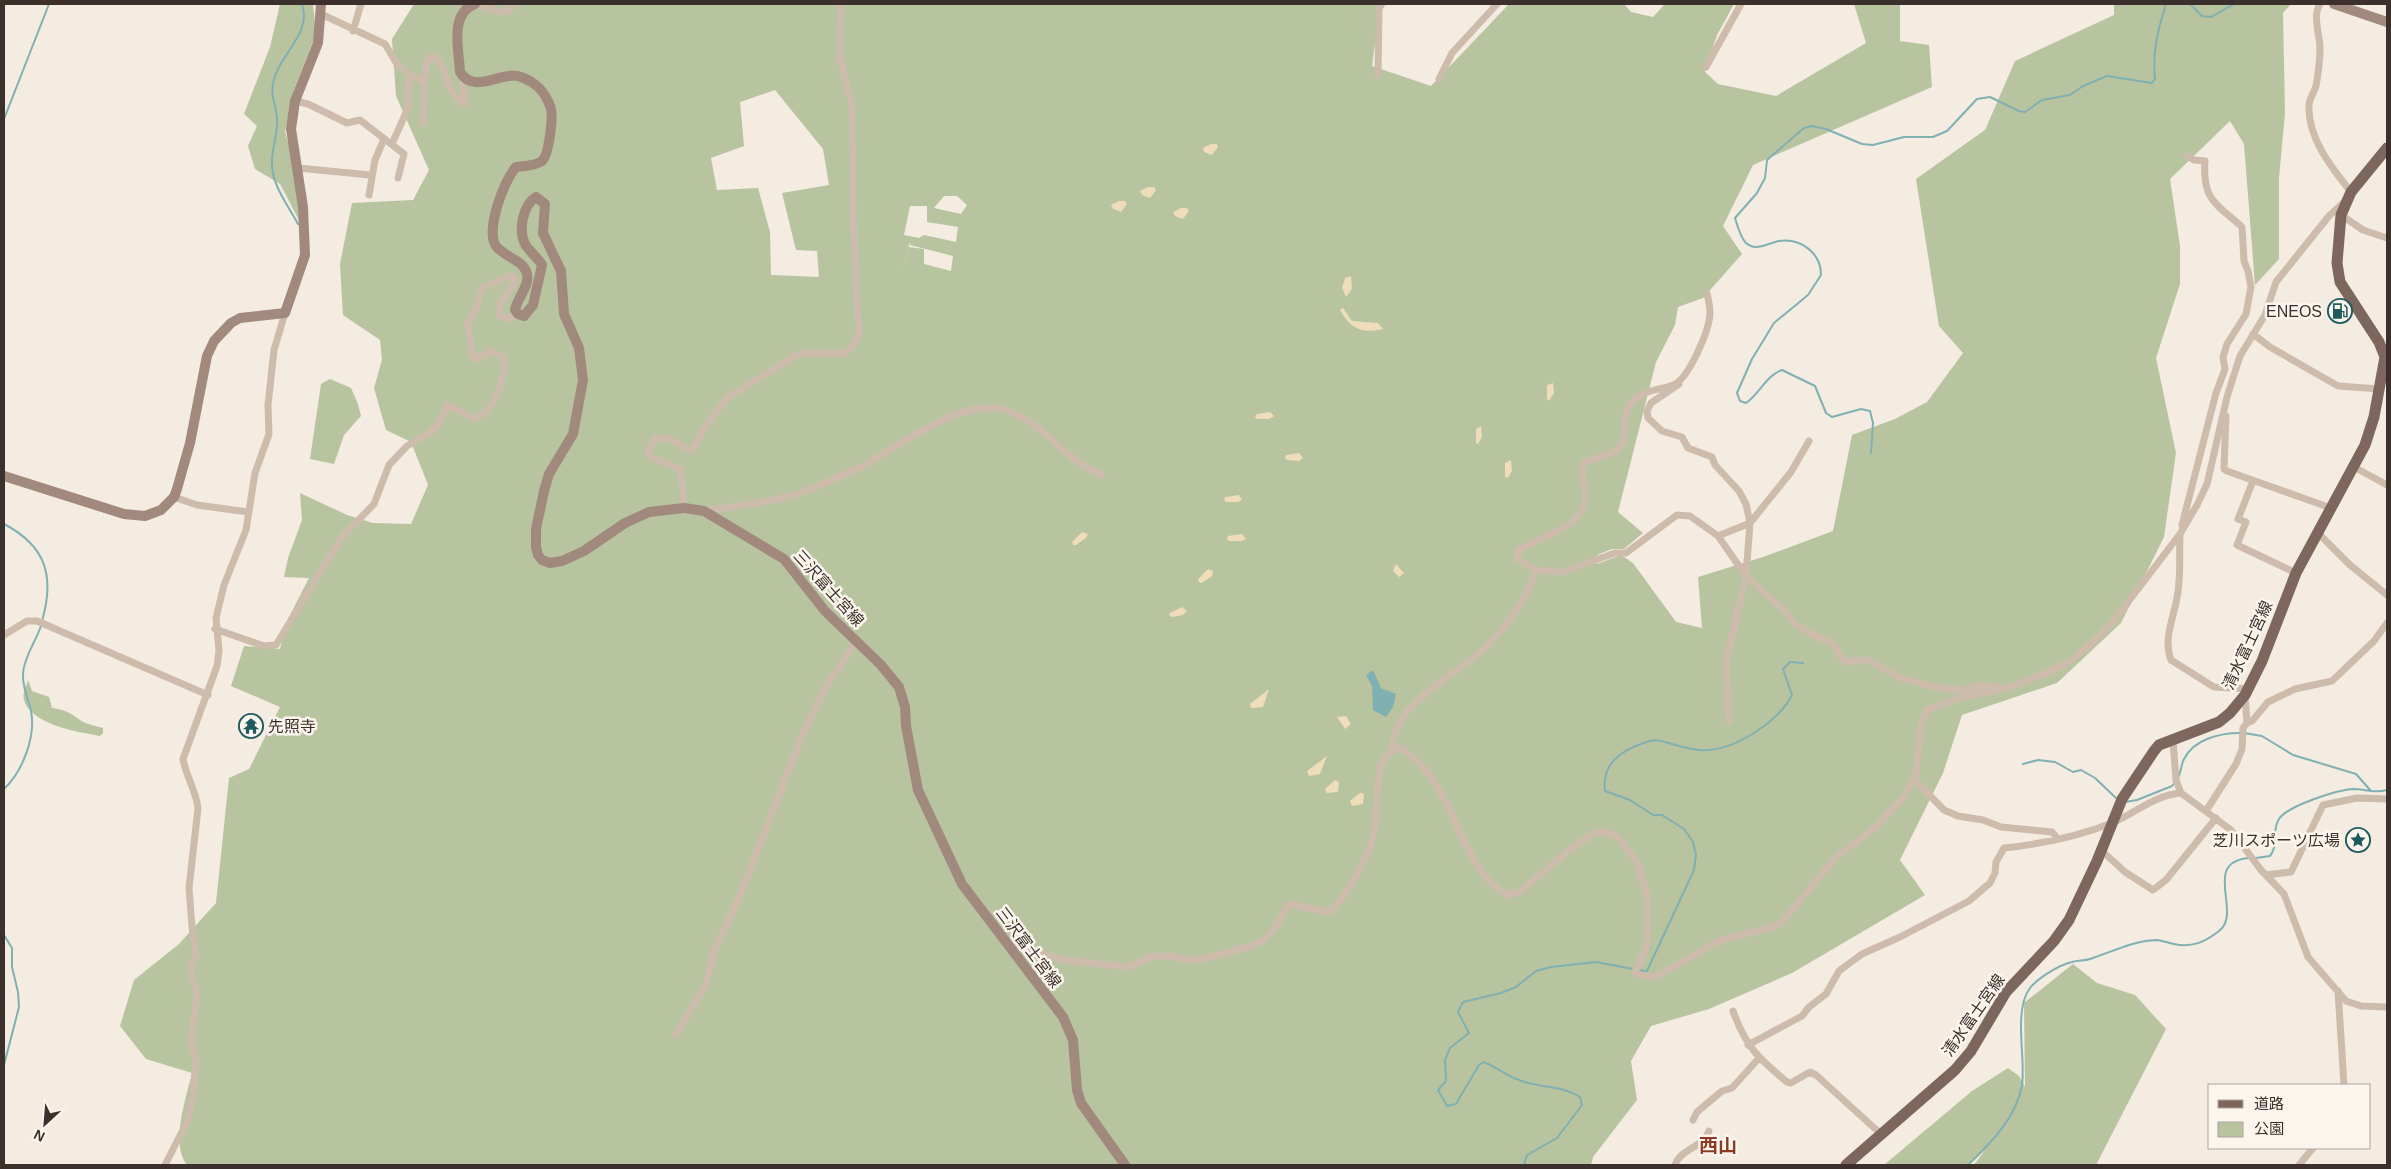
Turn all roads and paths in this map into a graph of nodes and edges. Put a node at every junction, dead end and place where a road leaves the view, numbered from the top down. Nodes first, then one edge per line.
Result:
1 (361, 4) edge
2 (473, 4) edge
3 (514, 4) edge
4 (841, 4) edge
5 (1381, 4) edge
6 (1497, 4) edge
7 (1742, 4) edge
8 (2320, 4) edge
9 (2334, 4) edge
10 (321, 9) edge
11 (2387, 22) edge
12 (353, 31) junction
13 (1706, 67) dead end
14 (409, 75) junction
15 (1378, 75) dead end
16 (464, 78) junction
17 (1439, 80) dead end
18 (424, 82) junction
19 (295, 100) junction
20 (423, 123) dead end
21 (384, 139) junction
22 (392, 144) junction
23 (2387, 148) edge
24 (2187, 156) dead end
25 (298, 168) junction
26 (370, 175) junction
27 (398, 178) dead end
28 (368, 195) dead end
29 (2348, 197) junction
30 (2341, 215) junction
31 (2387, 238) edge
32 (1707, 293) dead end
33 (285, 313) junction
34 (518, 314) junction
35 (2253, 334) junction
36 (1684, 378) junction
37 (2382, 392) edge
38 (2226, 403) junction
39 (1809, 441) dead end
40 (2354, 467) junction
41 (1102, 475) dead end
42 (4, 476) edge
43 (2253, 481) junction
44 (2387, 485) edge
45 (174, 498) junction
46 (684, 508) junction
47 (2332, 508) junction
48 (704, 511) junction
49 (248, 512) junction
50 (1750, 523) junction
51 (2318, 533) junction
52 (2180, 534) junction
53 (1718, 536) junction
54 (1536, 570) junction
55 (2296, 573) junction
56 (1746, 576) junction
57 (2387, 595) edge
58 (2387, 623) edge
59 (215, 629) junction
60 (4, 635) edge
61 (857, 642) junction
62 (2007, 688) junction
63 (2247, 692) junction
64 (208, 695) junction
65 (1729, 721) dead end
66 (2245, 726) junction
67 (2173, 740) junction
68 (1393, 749) junction
69 (1914, 778) junction
70 (2180, 790) junction
71 (2387, 800) edge
72 (2206, 811) junction
73 (2216, 818) junction
74 (2113, 822) junction
75 (2058, 839) junction
76 (2102, 851) junction
77 (2266, 875) junction
78 (1010, 947) junction
79 (2338, 991) junction
80 (2387, 1007) edge
81 (1733, 1011) dead end
82 (676, 1034) dead end
83 (1748, 1045) junction
84 (1759, 1058) junction
85 (2344, 1084) edge
86 (1693, 1120) dead end
87 (1709, 1131) dead end
88 (1882, 1135) junction
89 (2312, 1149) edge
90 (165, 1165) edge
91 (1125, 1165) edge
92 (1675, 1165) edge
93 (1846, 1165) edge
94 (2299, 1165) edge

1 - 12 street
2 - 3 street
2 - 16 main road
4 - 46 street
5 - 15 street
6 - 17 street
7 - 13 street
8 - 29 street
9 - 11 main road
10 - 12 street
10 - 19 main road
12 - 14 street
14 - 18 street
14 - 22 street
16 - 18 street
16 - 34 main road
18 - 20 street
19 - 21 street
19 - 25 main road
21 - 22 street
21 - 26 street
22 - 27 street
23 - 29 main road, 清水富士宮線
24 - 52 street
25 - 26 street
25 - 33 main road
26 - 28 street
29 - 30 main road, 清水富士宮線
29 - 35 street
30 - 31 street
30 - 37 main road, 清水富士宮線
32 - 36 street
33 - 45 main road
33 - 49 street
34 - 46 main road, 三沢富士宮線
34 - 59 street
35 - 37 street
35 - 38 street
36 - 50 street
36 - 54 street
37 - 40 main road, 清水富士宮線
38 - 43 street
38 - 52 street
39 - 50 street
40 - 44 street
40 - 47 main road, 清水富士宮線
41 - 48 street
42 - 45 main road
43 - 47 street
43 - 55 street
45 - 49 street
46 - 48 main road, 三沢富士宮線
47 - 51 main road, 清水富士宮線
48 - 61 main road, 三沢富士宮線
49 - 59 street
50 - 53 street
50 - 56 street
51 - 55 main road, 清水富士宮線
51 - 57 street
52 - 62 street
52 - 63 street
53 - 54 street
53 - 56 street
54 - 68 street
55 - 63 main road, 清水富士宮線
56 - 62 street
56 - 65 street
58 - 66 street
59 - 64 street
60 - 64 street
61 - 78 main road, 三沢富士宮線
61 - 82 street
62 - 69 street
63 - 66 street
63 - 67 main road, 清水富士宮線
64 - 90 street
66 - 72 street
67 - 70 street
67 - 74 main road, 清水富士宮線
68 - 69 street
68 - 78 street
69 - 75 street
70 - 72 street
70 - 74 street
71 - 77 street
72 - 73 street
73 - 76 street
73 - 77 street
74 - 75 street
74 - 76 main road, 清水富士宮線
75 - 83 street
76 - 88 main road, 清水富士宮線
77 - 79 street
78 - 91 main road, 三沢富士宮線
79 - 80 street
79 - 85 street
81 - 83 street
83 - 84 street
84 - 86 street
84 - 88 street
87 - 92 street
88 - 93 main road, 清水富士宮線
89 - 94 street

